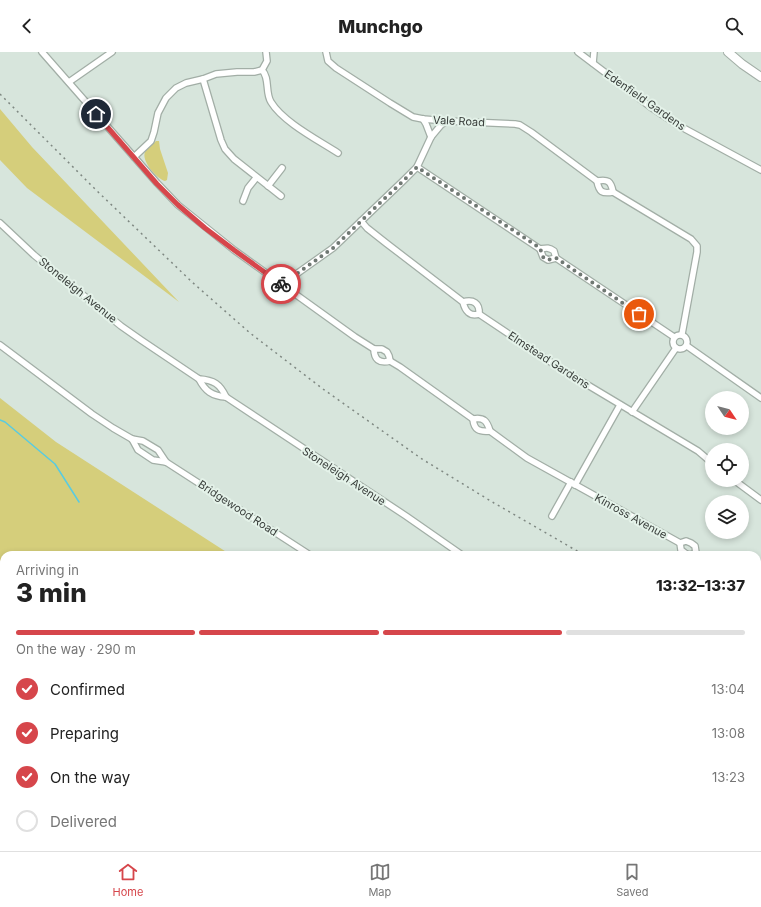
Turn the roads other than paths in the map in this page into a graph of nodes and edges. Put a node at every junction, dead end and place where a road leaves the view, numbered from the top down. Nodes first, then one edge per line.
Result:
1 (42, 52) edge
2 (112, 52) edge
3 (266, 52) edge
4 (326, 52) edge
5 (578, 52) edge
6 (594, 52) edge
7 (728, 52) edge
8 (593, 63) junction
9 (262, 70) junction
10 (761, 77) edge
11 (203, 79) junction
12 (69, 82) junction
13 (422, 119) junction
14 (447, 121) junction
15 (431, 137) junction
16 (338, 153) dead end
17 (134, 157) junction
18 (417, 167) junction
19 (282, 168) dead end
20 (761, 170) edge
21 (256, 178) junction
22 (597, 181) junction
23 (268, 186) junction
24 (614, 192) junction
25 (281, 196) dead end
26 (243, 201) dead end
27 (361, 221) junction
28 (0, 223) edge
29 (540, 248) junction
30 (556, 258) junction
31 (284, 285) junction
32 (463, 302) junction
33 (479, 314) junction
34 (682, 334) junction
35 (674, 337) junction
36 (0, 345) edge
37 (687, 346) junction
38 (676, 348) junction
39 (374, 349) junction
40 (390, 361) junction
41 (199, 379) junction
42 (760, 395) edge
43 (226, 397) junction
44 (620, 405) junction
45 (632, 412) junction
46 (473, 419) junction
47 (490, 431) junction
48 (132, 439) junction
49 (705, 457) edge
50 (166, 462) junction
51 (573, 484) junction
52 (743, 487) edge
53 (761, 500) edge
54 (552, 516) dead end
55 (680, 543) junction
56 (304, 551) edge
57 (456, 551) edge
58 (682, 551) edge
59 (697, 551) edge

1 - 12 street
2 - 12 street
3 - 9 street
4 - 13 street, Vale Road
5 - 8 street, Edenfield Gardens
6 - 8 street, Edenfield Gardens
7 - 10 street
8 - 20 street, Edenfield Gardens
9 - 11 street
9 - 16 street
11 - 17 street
11 - 21 street
12 - 17 street
13 - 14 street, Vale Road
13 - 15 street
14 - 15 street
14 - 22 street, Vale Road
15 - 18 street
17 - 31 street
18 - 27 street
18 - 29 street
19 - 23 street
21 - 23 street
21 - 26 street
22 - 24 street, Vale Road
22 - 24 street, Vale Road
23 - 25 street
24 - 34 street, Vale Road
27 - 31 street
27 - 32 street, Elmstead Gardens
28 - 41 street, Stoneleigh Avenue
29 - 30 street
29 - 30 street
30 - 35 street
31 - 39 street
32 - 33 street, Elmstead Gardens
32 - 33 street, Elmstead Gardens
33 - 44 street, Elmstead Gardens
34 - 35 street
34 - 37 street
35 - 38 street
36 - 48 street, Bridgewood Road
37 - 38 street
37 - 42 street
38 - 45 street
39 - 40 street
39 - 40 street
40 - 46 street
41 - 43 street, Stoneleigh Avenue
41 - 43 street, Stoneleigh Avenue
43 - 57 street, Stoneleigh Avenue
44 - 45 street, Elmstead Gardens
44 - 51 street
45 - 49 street, Elmstead Gardens
46 - 47 street
46 - 47 street
47 - 51 street, Kinross Avenue
48 - 50 street, Bridgewood Road
48 - 50 street, Bridgewood Road
50 - 56 street, Bridgewood Road
51 - 54 street
51 - 55 street, Kinross Avenue
52 - 53 street
55 - 58 street, Kinross Avenue
55 - 59 street, Kinross Avenue

